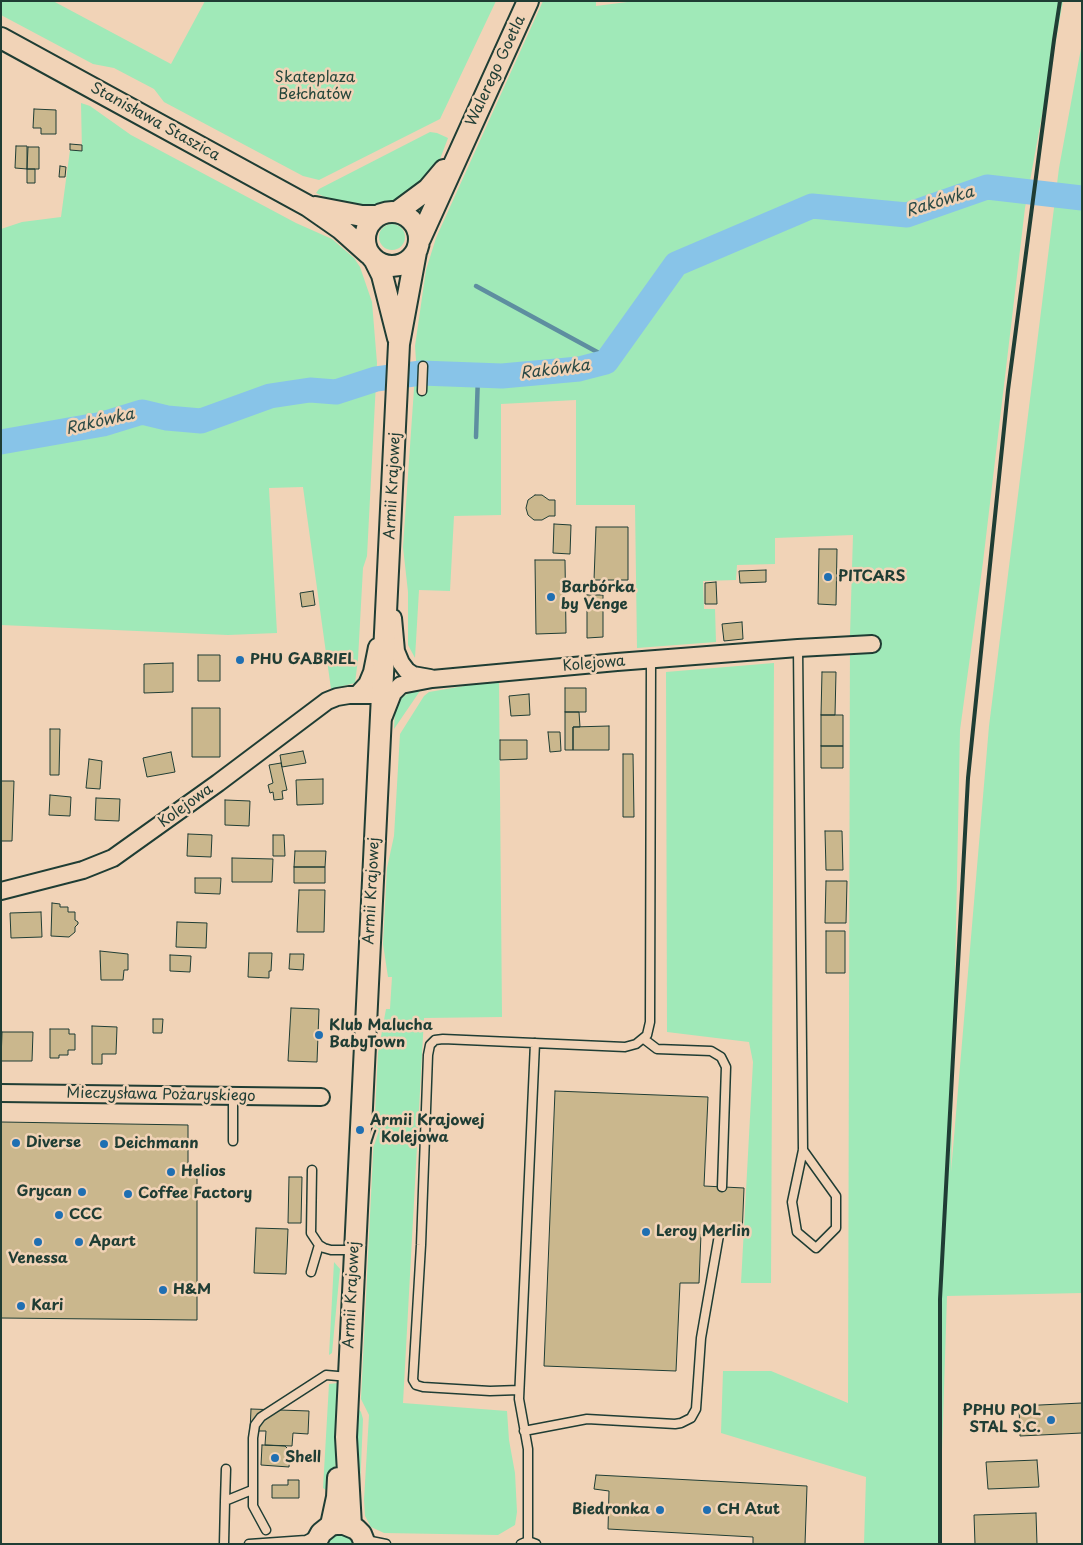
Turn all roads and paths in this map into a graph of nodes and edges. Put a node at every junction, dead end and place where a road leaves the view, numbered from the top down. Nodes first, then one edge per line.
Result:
1 (528, 1) edge
2 (1, 38) edge
3 (464, 142) junction
4 (308, 206) junction
5 (397, 212) junction
6 (377, 216) junction
7 (418, 246) junction
8 (371, 256) junction
9 (399, 344) junction
10 (423, 366) dead end
11 (422, 391) dead end
12 (388, 580) junction
13 (872, 644) dead end
14 (798, 648) junction
15 (651, 660) junction
16 (432, 679) junction
17 (357, 695) junction
18 (382, 695) junction
19 (380, 725) junction
20 (1, 890) edge
21 (644, 1039) junction
22 (535, 1043) junction
23 (1, 1093) edge
24 (233, 1096) junction
25 (321, 1097) dead end
26 (233, 1141) dead end
27 (803, 1150) junction
28 (312, 1170) dead end
29 (722, 1187) dead end
30 (720, 1235) dead end
31 (319, 1245) junction
32 (354, 1250) junction
33 (311, 1272) dead end
34 (349, 1376) junction
35 (519, 1390) junction
36 (524, 1431) junction
37 (346, 1437) junction
38 (226, 1469) dead end
39 (252, 1490) junction
40 (225, 1502) junction
41 (266, 1530) dead end
42 (322, 1534) edge
43 (360, 1536) edge
44 (528, 1543) edge
45 (224, 1544) edge
46 (249, 1544) edge
47 (386, 1544) edge

1 - 3 street, Walerego Goetla
2 - 4 street, Stanisława Staszica
3 - 5 street, Walerego Goetla
3 - 7 street, Walerego Goetla
4 - 6 street, Stanisława Staszica
4 - 8 street, Stanisława Staszica
5 - 6 street
5 - 7 street
6 - 8 street
7 - 8 street
7 - 9 street, Armii Krajowej
8 - 9 street, Armii Krajowej
9 - 12 street, Armii Krajowej
10 - 11 lane
12 - 16 street
12 - 17 street
12 - 18 street, Armii Krajowej
13 - 14 street, Kolejowa
14 - 15 street, Kolejowa
14 - 27 lane
15 - 16 street, Kolejowa
15 - 21 lane
16 - 19 street, Kolejowa
17 - 18 street, Kolejowa
17 - 19 street
17 - 20 street, Kolejowa
18 - 19 street, Armii Krajowej
19 - 32 street, Armii Krajowej
21 - 22 lane
21 - 29 lane
22 - 35 lane
22 - 35 lane
23 - 24 street, Mieczysława Pożaryskiego
24 - 25 street, Mieczysława Pożaryskiego
24 - 26 lane
27 - 27 lane
28 - 31 lane
30 - 36 lane
31 - 32 lane
31 - 33 lane
32 - 34 street, Armii Krajowej
34 - 37 street, Armii Krajowej
34 - 39 lane
35 - 36 lane
36 - 44 lane
37 - 42 street
37 - 43 street
38 - 40 lane
39 - 40 lane
39 - 41 lane
40 - 45 lane
42 - 43 street
42 - 46 lane
43 - 47 lane

